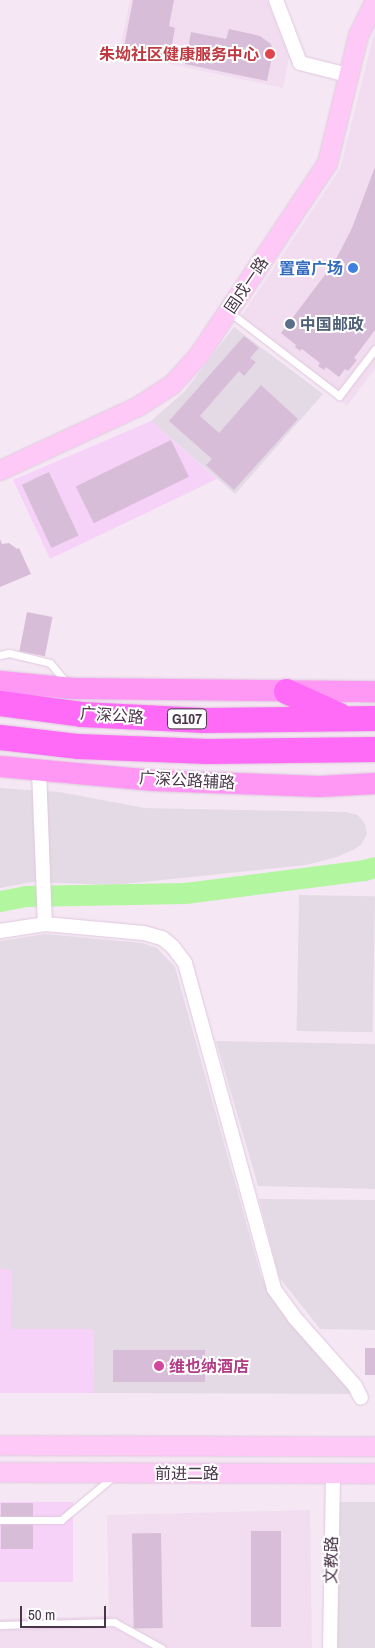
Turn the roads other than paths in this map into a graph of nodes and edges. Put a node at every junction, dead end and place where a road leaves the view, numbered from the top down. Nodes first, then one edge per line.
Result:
1 (276, 0) edge
2 (374, 0) edge
3 (348, 75) junction
4 (228, 311) junction
5 (375, 349) edge
6 (0, 470) edge
7 (0, 655) edge
8 (0, 681) edge
9 (74, 688) junction
10 (286, 690) junction
11 (375, 691) edge
12 (0, 703) edge
13 (345, 718) junction
14 (375, 718) edge
15 (0, 737) edge
16 (375, 749) edge
17 (0, 766) edge
18 (39, 770) junction
19 (375, 783) edge
20 (45, 924) junction
21 (0, 931) edge
22 (361, 1398) dead end
23 (0, 1445) edge
24 (375, 1446) edge
25 (0, 1472) edge
26 (119, 1472) junction
27 (333, 1473) junction
28 (375, 1473) edge
29 (0, 1520) edge
30 (0, 1625) edge
31 (161, 1648) edge
32 (330, 1648) edge

1 - 3 street
2 - 3 main road, 固戍一路
3 - 4 main road, 固戍一路
4 - 5 lane
4 - 6 main road, 固戍一路
7 - 9 lane
8 - 9 main road
9 - 10 main road
10 - 11 main road
10 - 13 highway
12 - 13 highway, 广深公路 / G107
13 - 14 highway, 广深公路 / G107
15 - 16 highway, 广深公路 / G107
17 - 18 main road, 广深公路辅路
18 - 19 main road, 广深公路辅路
18 - 20 street
20 - 21 street
20 - 22 street
23 - 24 main road, 前进二路
25 - 26 main road, 前进二路
26 - 27 main road, 前进二路
26 - 29 lane
27 - 28 main road, 前进二路
27 - 32 street, 文教路
30 - 31 lane

